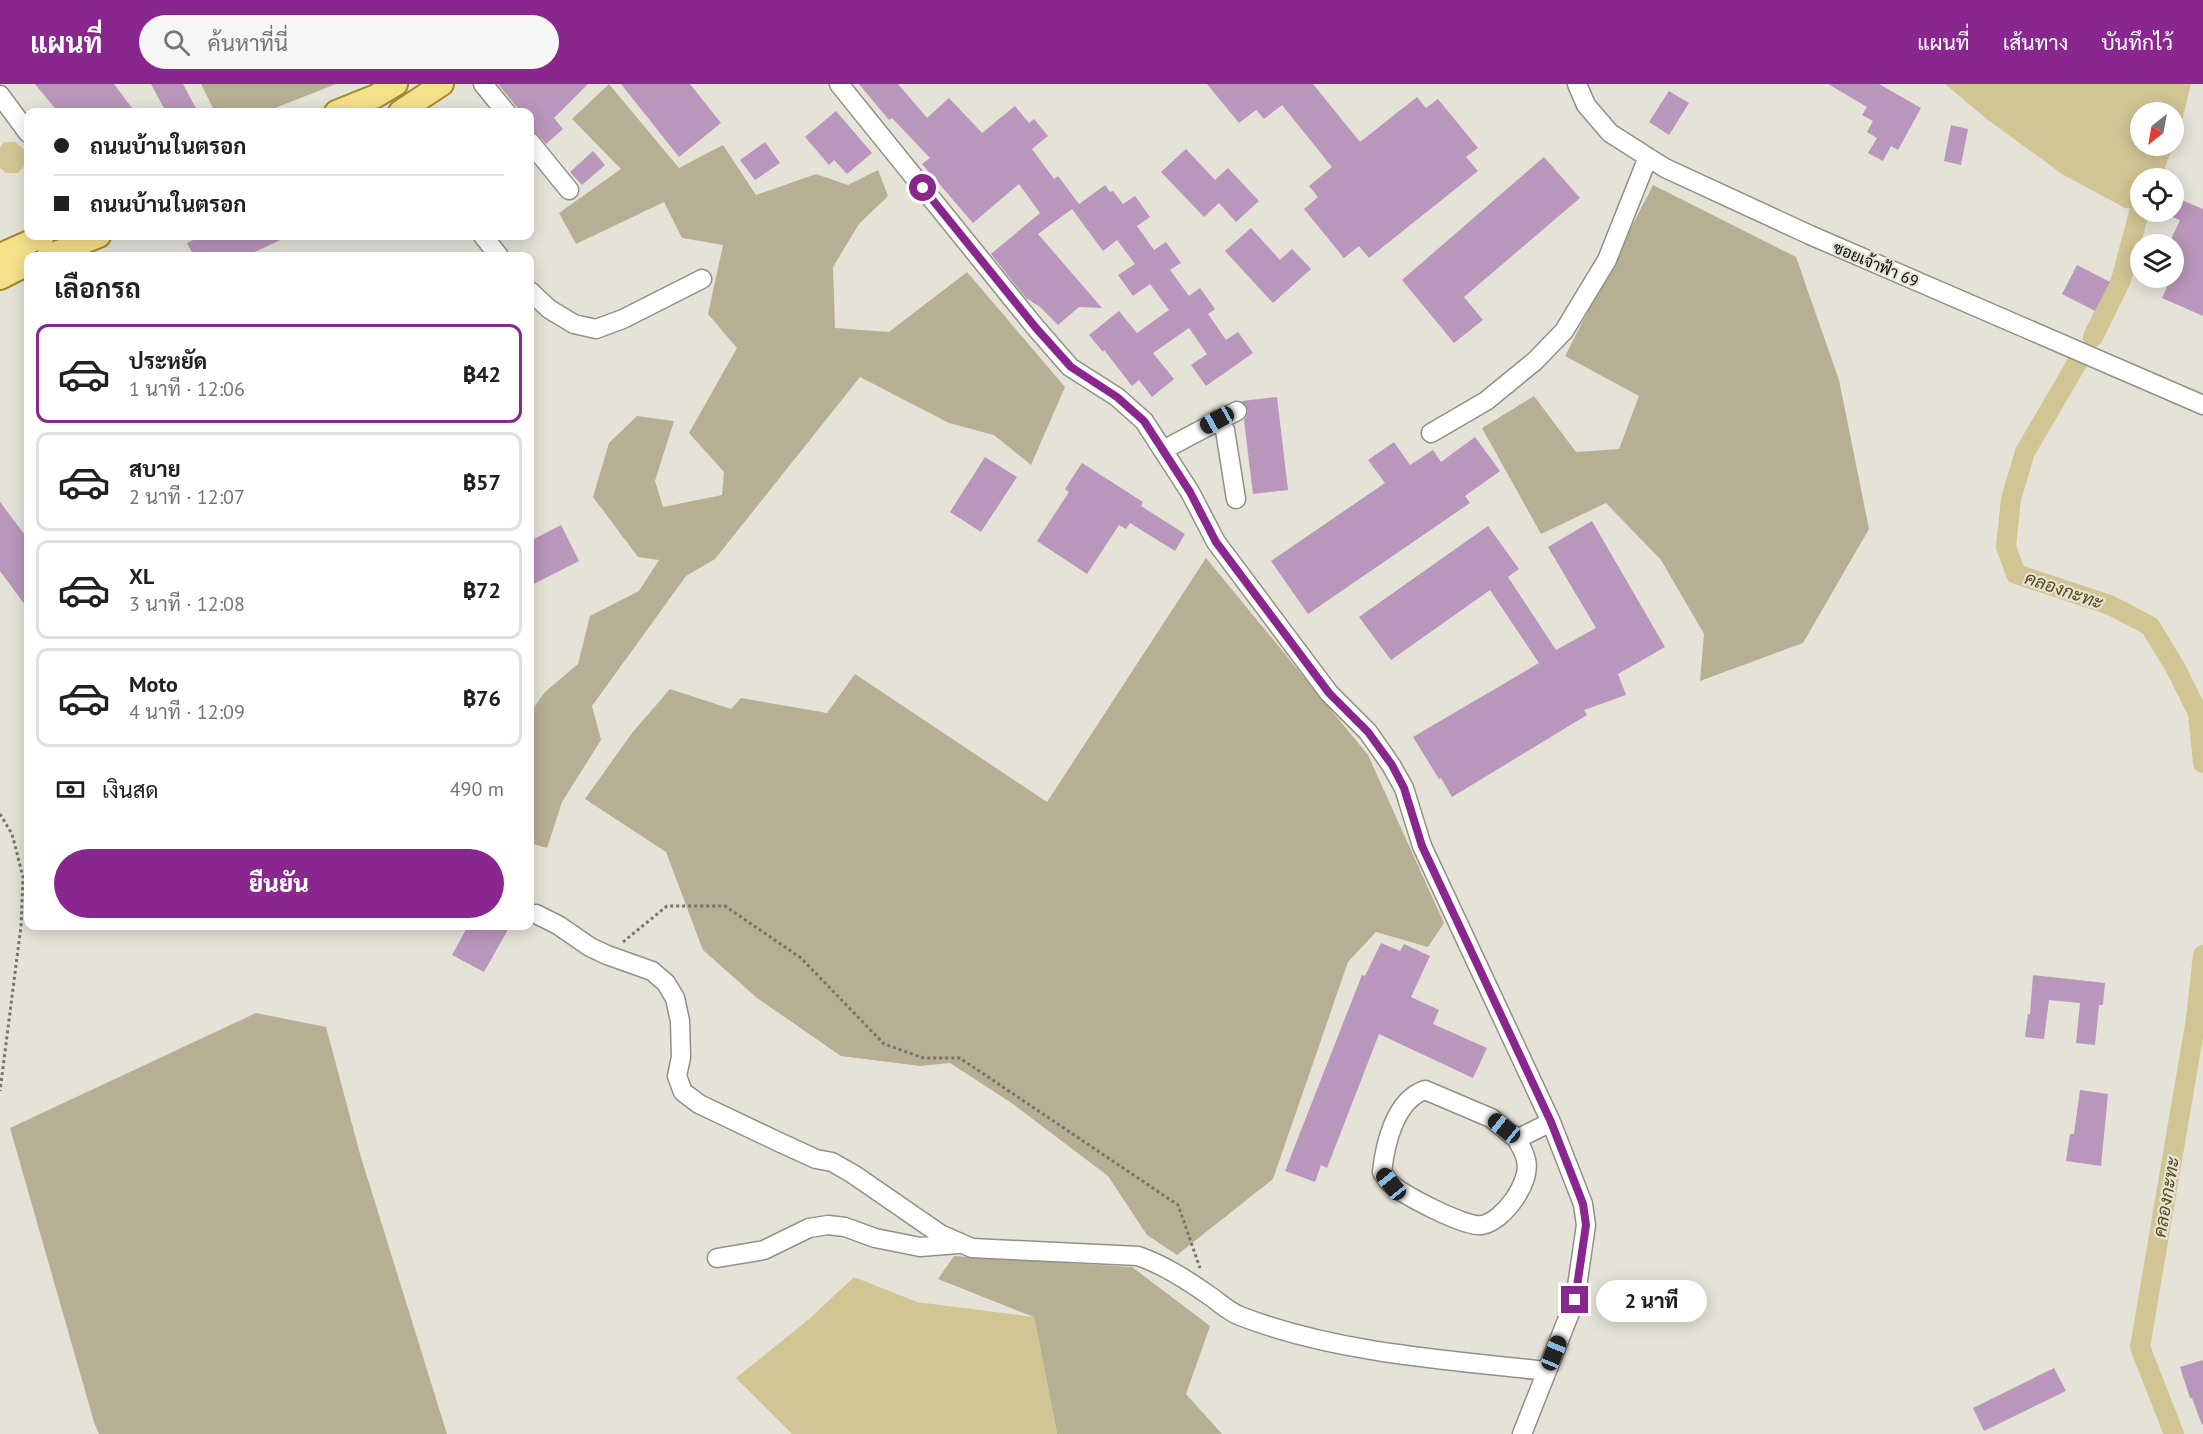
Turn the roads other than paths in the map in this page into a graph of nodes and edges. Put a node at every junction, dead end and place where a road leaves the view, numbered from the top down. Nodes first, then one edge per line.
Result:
1 (396, 84) edge
2 (442, 84) edge
3 (483, 84) edge
4 (839, 84) edge
5 (1577, 84) edge
6 (0, 95) edge
7 (346, 108) edge
8 (406, 108) edge
9 (503, 108) edge
10 (24, 128) edge
11 (534, 147) edge
12 (1648, 157) junction
13 (569, 190) dead end
14 (34, 240) edge
15 (89, 240) edge
16 (486, 240) edge
17 (58, 252) edge
18 (496, 252) edge
19 (0, 255) edge
20 (24, 266) edge
21 (0, 278) edge
22 (702, 279) dead end
23 (534, 295) edge
24 (2203, 405) edge
25 (1237, 411) dead end
26 (1217, 420) junction
27 (1431, 433) dead end
28 (1163, 450) junction
29 (1236, 499) dead end
30 (536, 914) dead end
31 (1551, 1122) junction
32 (1517, 1139) junction
33 (960, 1244) junction
34 (717, 1258) dead end
35 (1547, 1371) junction
36 (1521, 1434) edge

1 - 7 main road
2 - 8 main road
3 - 9 street
4 - 28 street
5 - 12 street, ซอยเจ้าฟ้า 69
6 - 10 street
11 - 13 street
12 - 24 street, ซอยเจ้าฟ้า 69
12 - 27 street
14 - 19 main road
15 - 17 main road
16 - 18 street
20 - 21 main road
22 - 23 street
25 - 26 street
26 - 28 street
26 - 29 street
28 - 31 street
30 - 33 street
31 - 32 street
31 - 35 street
32 - 32 street
33 - 34 street
33 - 35 street
35 - 36 street

